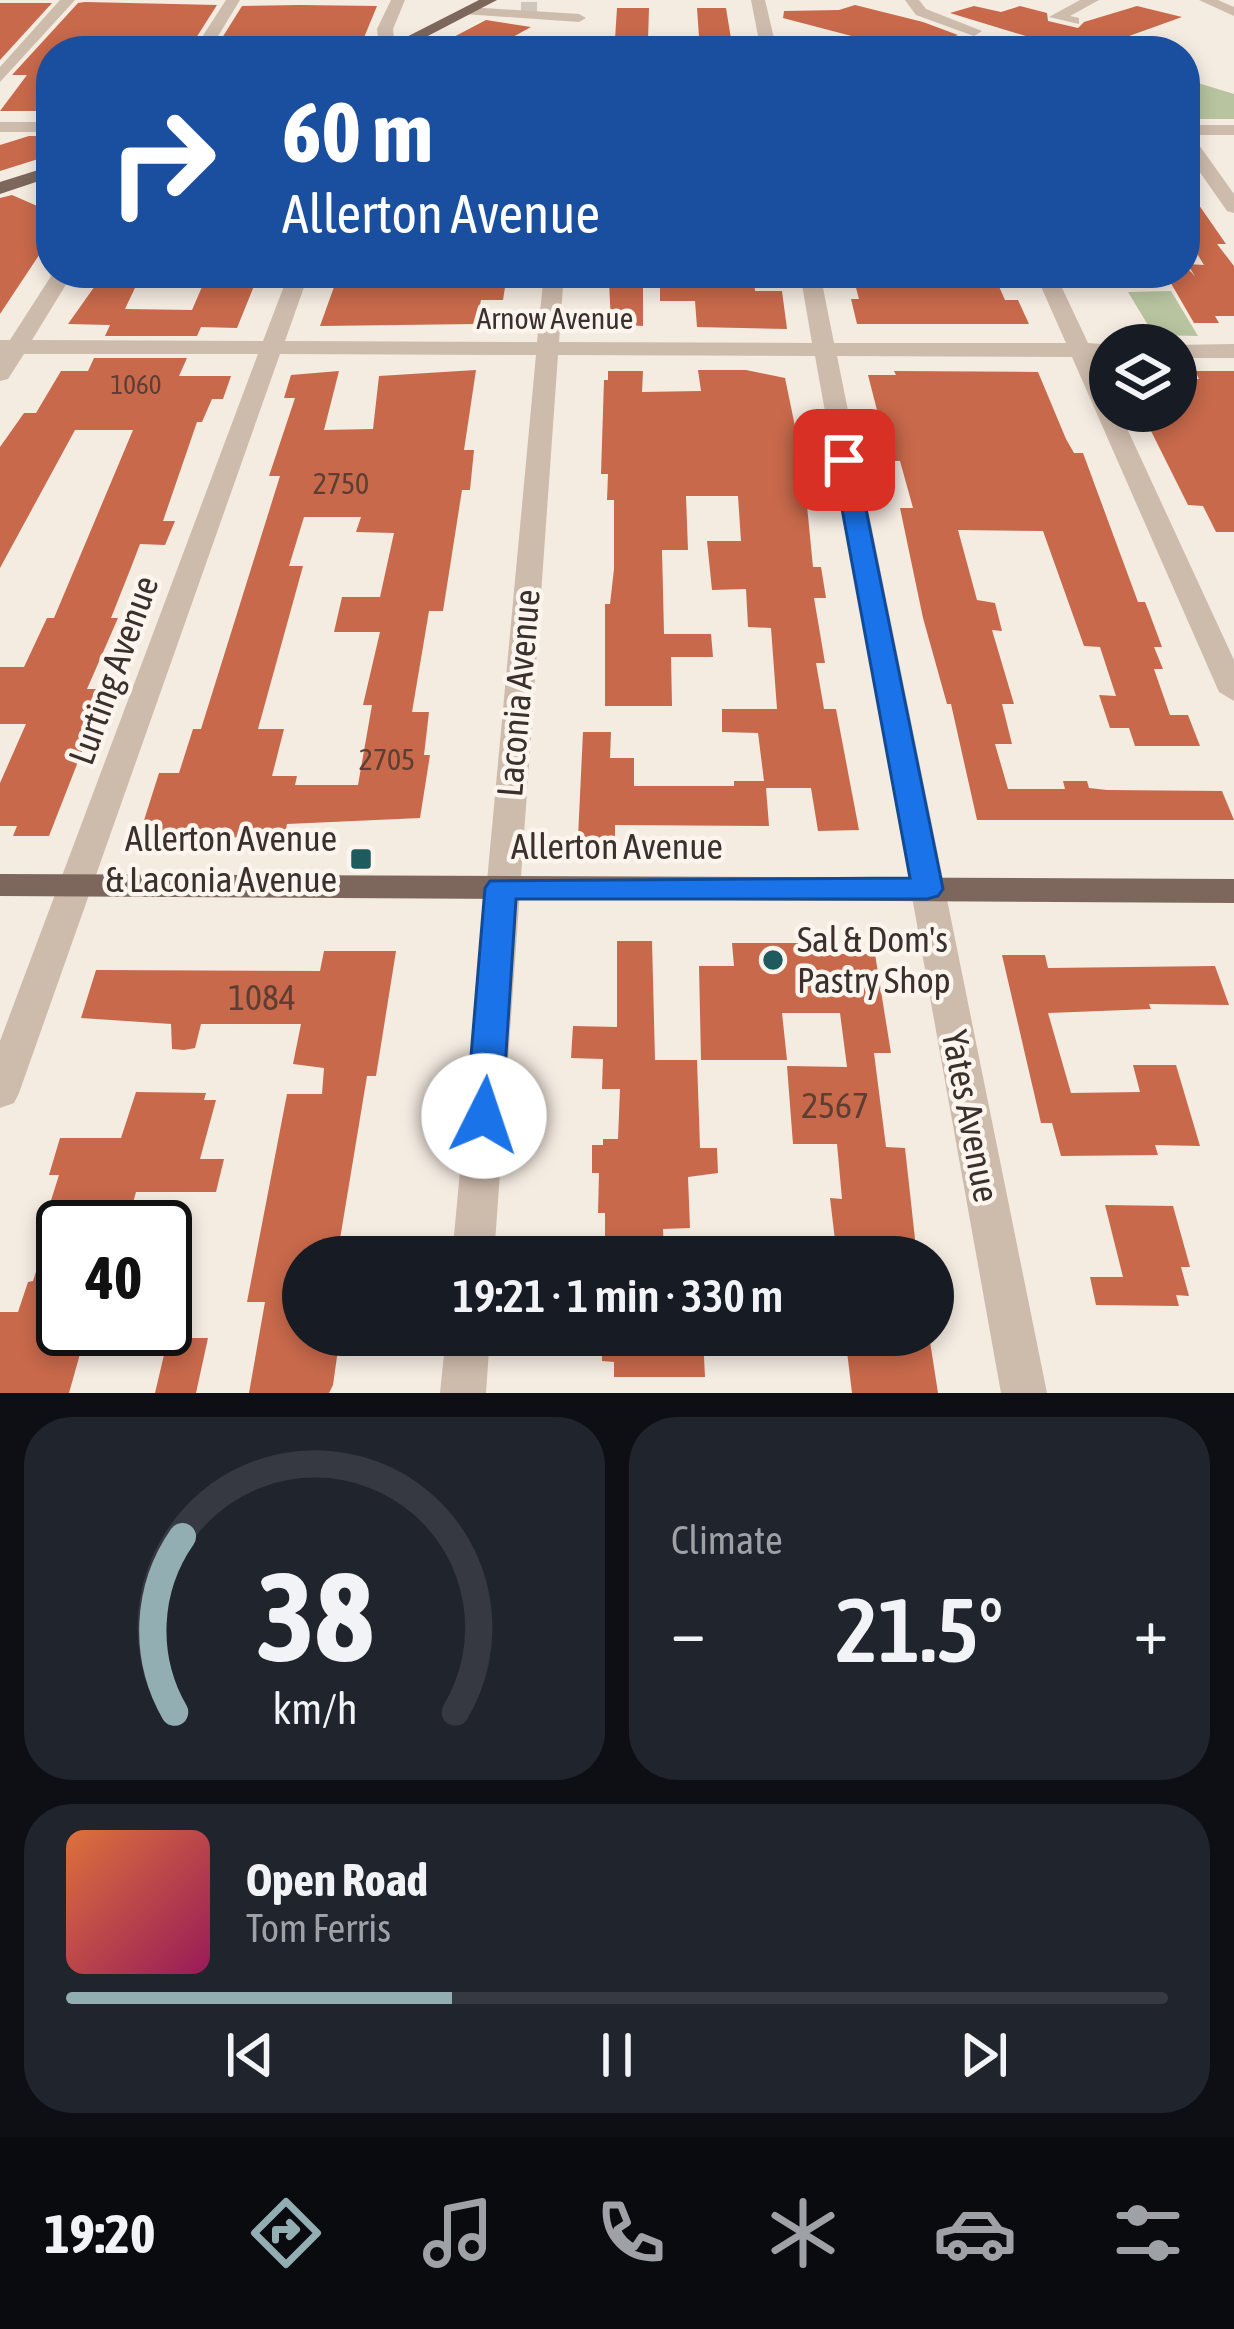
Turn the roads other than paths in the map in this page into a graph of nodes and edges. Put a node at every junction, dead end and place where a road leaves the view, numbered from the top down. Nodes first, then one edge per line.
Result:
1 (68, 0) edge
2 (233, 0) edge
3 (398, 0) edge
4 (758, 0) edge
5 (912, 0) edge
6 (1092, 0) edge
7 (1206, 0) edge
8 (480, 5) edge
9 (521, 8) dead end
10 (540, 8) dead end
11 (1234, 12) edge
12 (580, 14) edge
13 (1074, 21) dead end
14 (974, 32) dead end
15 (36, 36) edge
16 (36, 36) edge
17 (210, 36) edge
18 (385, 36) edge
19 (415, 36) edge
20 (766, 36) edge
21 (0, 77) edge
22 (0, 127) edge
23 (36, 127) edge
24 (1234, 130) edge
25 (1200, 133) edge
26 (1200, 156) edge
27 (36, 176) edge
28 (0, 188) edge
29 (1234, 207) edge
30 (52, 288) edge
31 (294, 288) edge
32 (553, 288) edge
33 (813, 288) edge
34 (1052, 288) edge
35 (9, 347) edge
36 (272, 348) junction
37 (548, 349) junction
38 (823, 350) junction
39 (1080, 350) junction
40 (1089, 350) edge
41 (1197, 351) edge
42 (1234, 351) edge
43 (0, 374) edge
44 (1234, 692) edge
45 (0, 885) edge
46 (76, 886) junction
47 (501, 888) junction
48 (927, 889) junction
49 (1234, 891) edge
50 (0, 1094) edge
51 (475, 1236) edge
52 (466, 1356) edge
53 (463, 1393) edge
54 (1024, 1393) edge

1 - 16 street
2 - 17 street
3 - 18 street
4 - 20 street
5 - 14 street
6 - 13 street
7 - 11 street
8 - 9 street
8 - 12 street
8 - 19 main road
10 - 12 street
15 - 21 street
22 - 23 street
24 - 25 street
26 - 29 street
27 - 28 main road
30 - 35 street
31 - 36 street, Lurting Avenue
32 - 37 street, Laconia Avenue
33 - 38 street, Yates Avenue
34 - 39 street
35 - 36 street, Arnow Avenue
35 - 43 street
36 - 37 street, Arnow Avenue
36 - 46 street, Lurting Avenue
37 - 38 street, Arnow Avenue
37 - 47 street, Laconia Avenue
38 - 39 street, Arnow Avenue
38 - 48 street, Yates Avenue
39 - 40 street, Arnow Avenue
39 - 44 street
41 - 42 street
45 - 46 main road, Allerton Avenue
46 - 47 main road, Allerton Avenue
46 - 50 street, Lurting Avenue
47 - 48 main road, Allerton Avenue
47 - 51 street, Laconia Avenue
48 - 49 main road, Allerton Avenue
48 - 54 street, Yates Avenue
52 - 53 street

